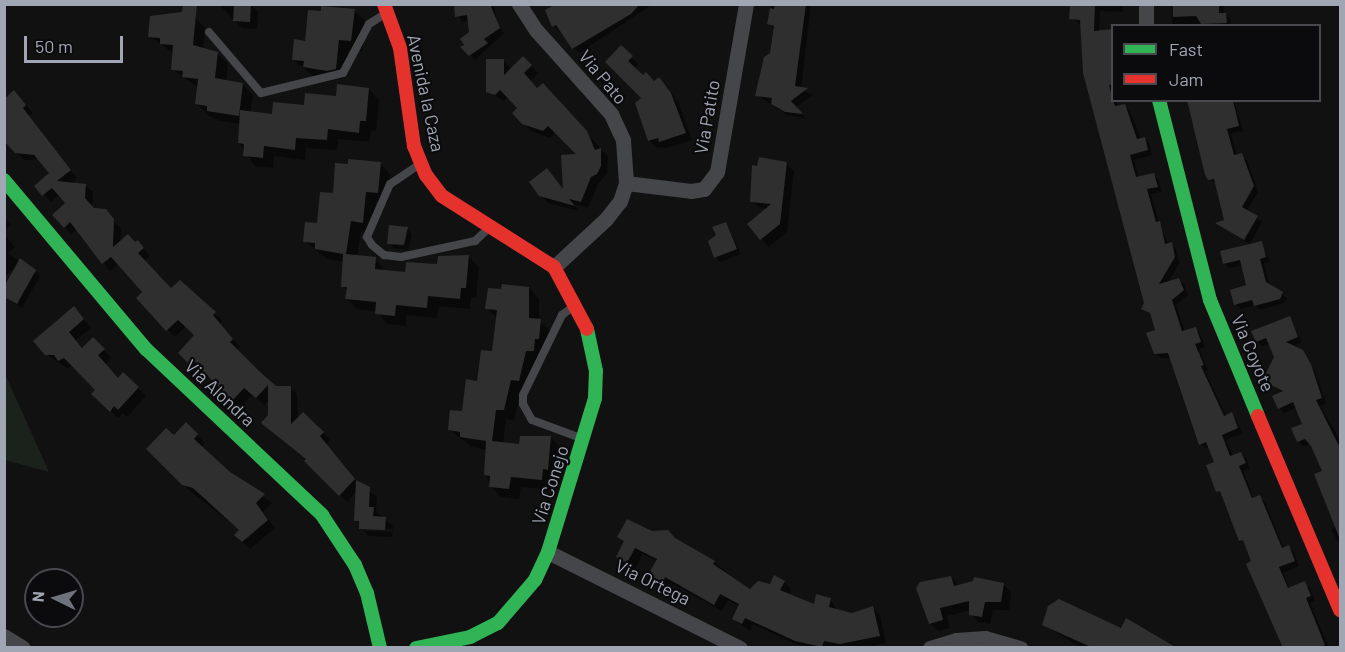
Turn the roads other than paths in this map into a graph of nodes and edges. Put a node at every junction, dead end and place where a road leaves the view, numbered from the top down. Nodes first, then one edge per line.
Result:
1 (519, 4) edge
2 (746, 4) edge
3 (1146, 4) edge
4 (386, 8) edge
5 (1146, 24) edge
6 (209, 32) dead end
7 (1161, 102) edge
8 (422, 164) junction
9 (4, 180) edge
10 (626, 183) junction
11 (490, 227) junction
12 (554, 267) junction
13 (577, 304) junction
14 (584, 439) junction
15 (548, 552) junction
16 (1341, 610) edge
17 (4, 636) edge
18 (23, 648) edge
19 (381, 648) edge
20 (417, 648) edge
21 (740, 648) edge
22 (930, 648) edge
23 (1021, 648) edge

1 - 10 street, Via Pato
2 - 10 street, Via Patito
3 - 5 street
4 - 6 lane
4 - 8 street, Avenida la Caza
7 - 16 street, Via Coyote
8 - 11 street, Avenida la Caza
8 - 11 lane
9 - 19 street, Via Alondra
10 - 12 street, Via Pato
11 - 12 street, Avenida la Caza
12 - 13 street, Via Conejo
13 - 14 street, Via Conejo
13 - 14 lane
14 - 15 street, Via Conejo
15 - 20 street, Via Conejo
15 - 21 street, Via Ortega
17 - 18 street
22 - 23 street

